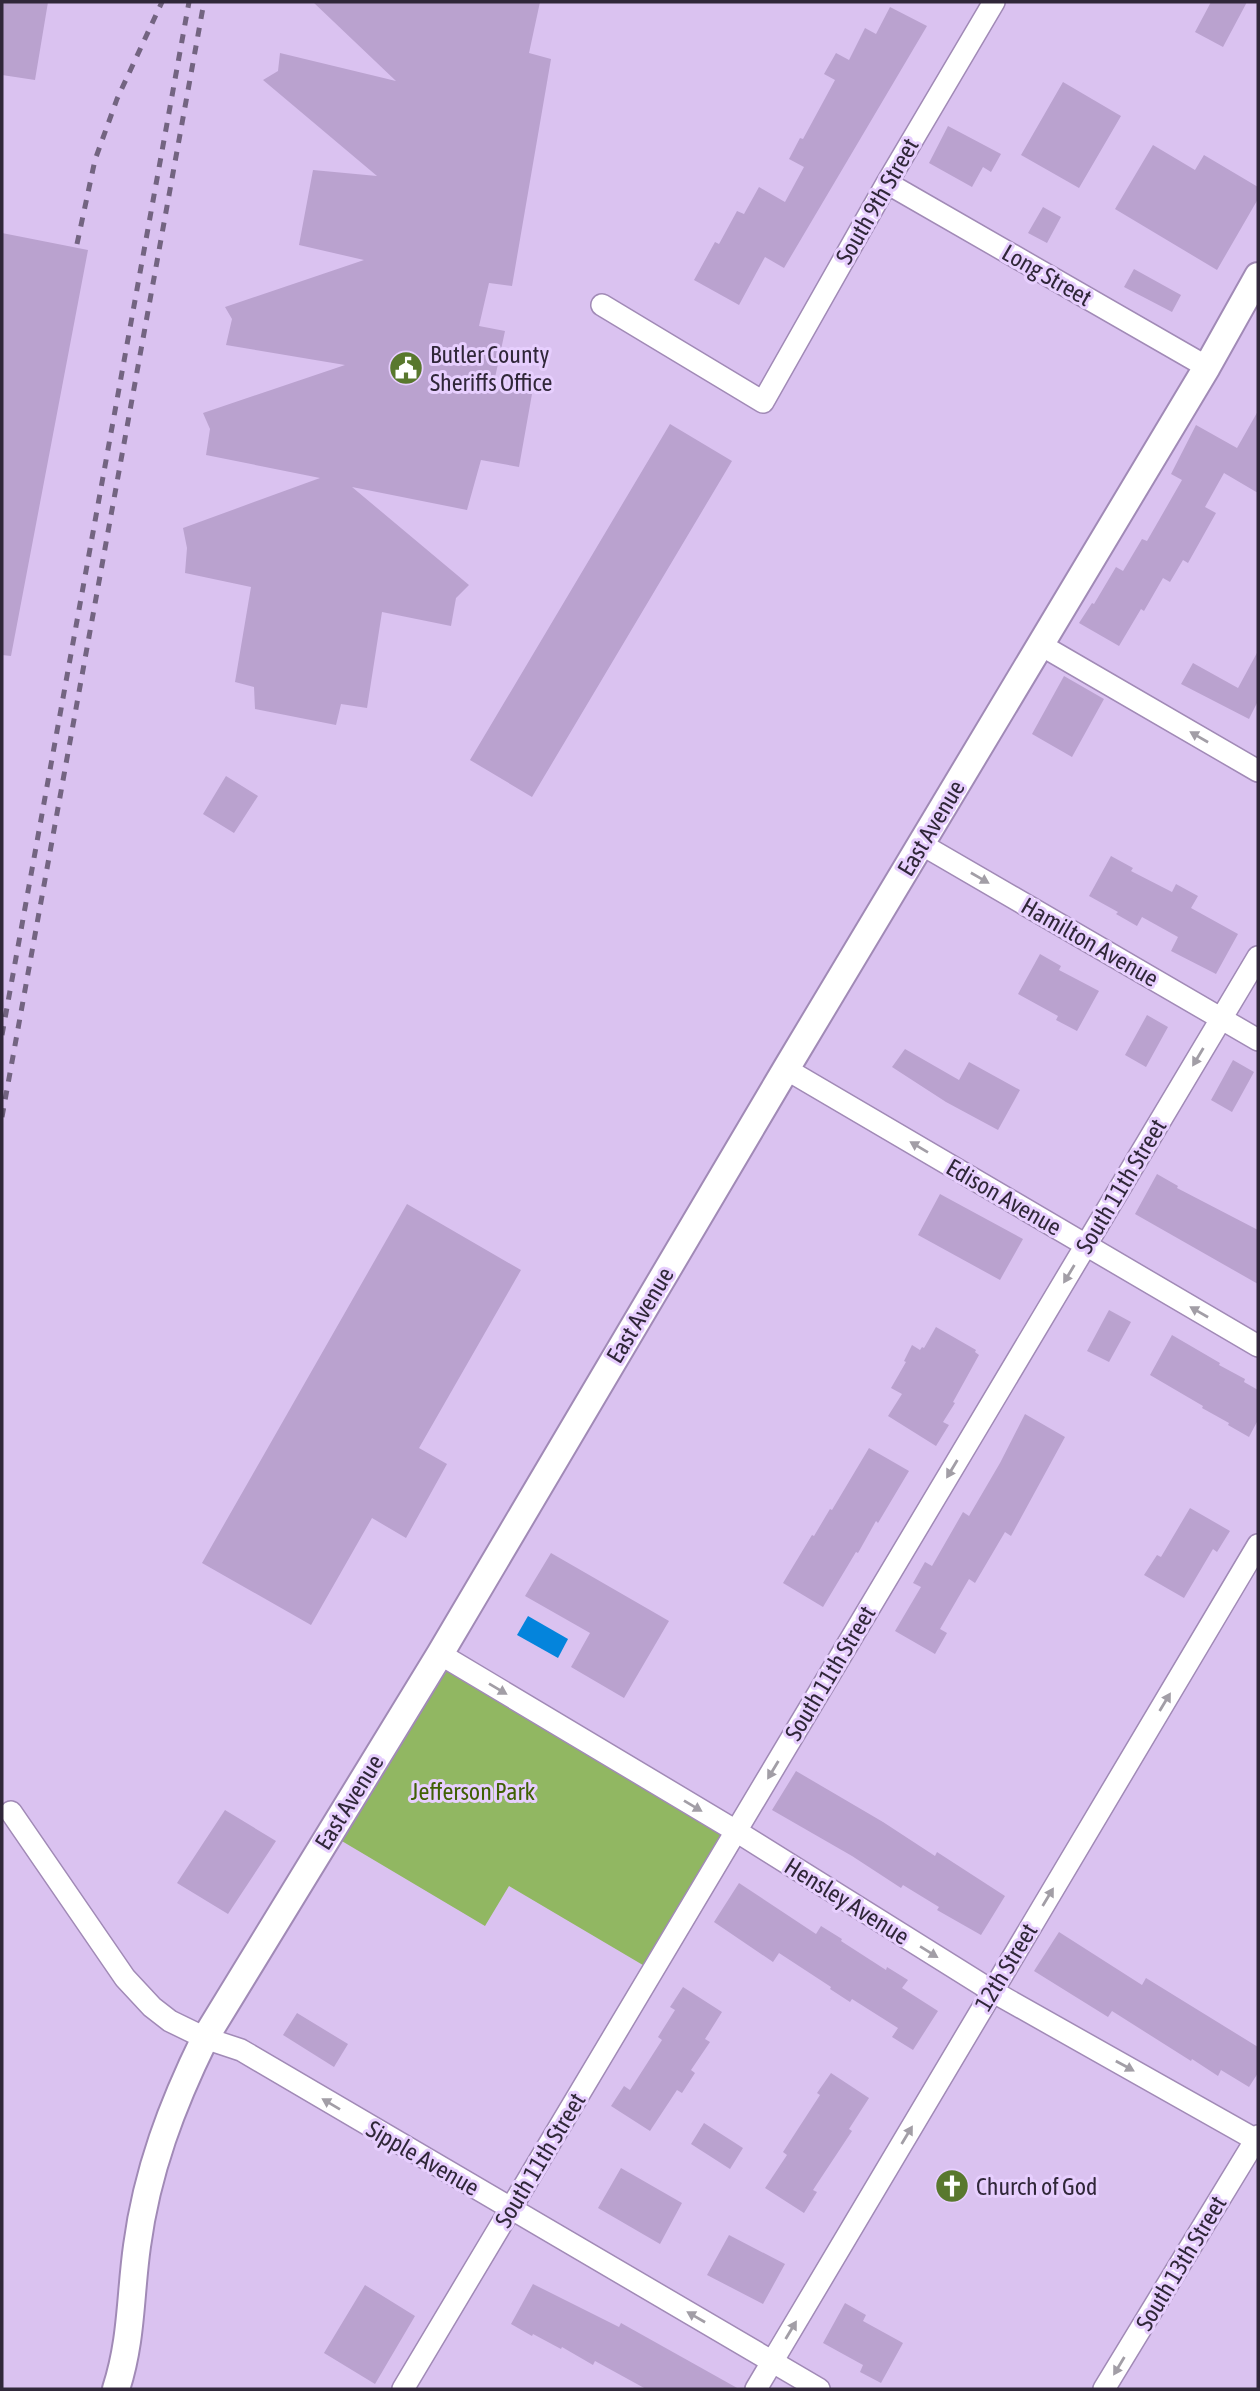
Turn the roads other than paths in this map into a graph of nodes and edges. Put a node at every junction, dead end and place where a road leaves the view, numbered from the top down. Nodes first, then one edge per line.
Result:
1 (994, 2) edge
2 (887, 183) junction
3 (1258, 276) edge
4 (602, 305) dead end
5 (1207, 367) junction
6 (1041, 645) junction
7 (1258, 771) edge
8 (921, 844) junction
9 (1258, 957) edge
10 (1221, 1019) junction
11 (1258, 1040) edge
12 (786, 1069) junction
13 (1086, 1245) junction
14 (1258, 1346) edge
15 (1258, 1545) edge
16 (440, 1654) junction
17 (11, 1812) dead end
18 (736, 1831) junction
19 (992, 1991) junction
20 (205, 2038) junction
21 (1258, 2139) edge
22 (511, 2208) junction
23 (772, 2362) junction
24 (116, 2389) edge
25 (403, 2389) edge
26 (756, 2389) edge
27 (819, 2389) edge
28 (1104, 2389) edge

1 - 2 street, South 9th Street
2 - 4 street, South 9th Street
2 - 5 street, Long Street
3 - 5 street, East Avenue
5 - 6 street, East Avenue
7 -> 6 street
6 - 8 street, East Avenue
8 -> 10 street, Hamilton Avenue
8 - 12 street, East Avenue
9 - 10 street, South 11th Street
10 - 11 street, Hamilton Avenue
10 -> 13 street, South 11th Street
13 -> 12 street, Edison Avenue
12 - 16 street, East Avenue
14 -> 13 street, Edison Avenue
13 -> 18 street, South 11th Street
19 -> 15 street, 12th Street
16 -> 18 street, Hensley Avenue
16 - 20 street, East Avenue
17 - 20 street, Sipple Avenue
18 -> 19 street, Hensley Avenue
18 - 22 street, South 11th Street
19 -> 21 street, Hensley Avenue
23 -> 19 street, 12th Street
22 -> 20 street, Sipple Avenue
20 - 24 street, East Avenue
21 -> 28 street, South 13th Street
23 -> 22 street, Sipple Avenue
22 - 25 street, South 11th Street
23 - 26 street, 12th Street
23 - 27 street, Sipple Avenue

